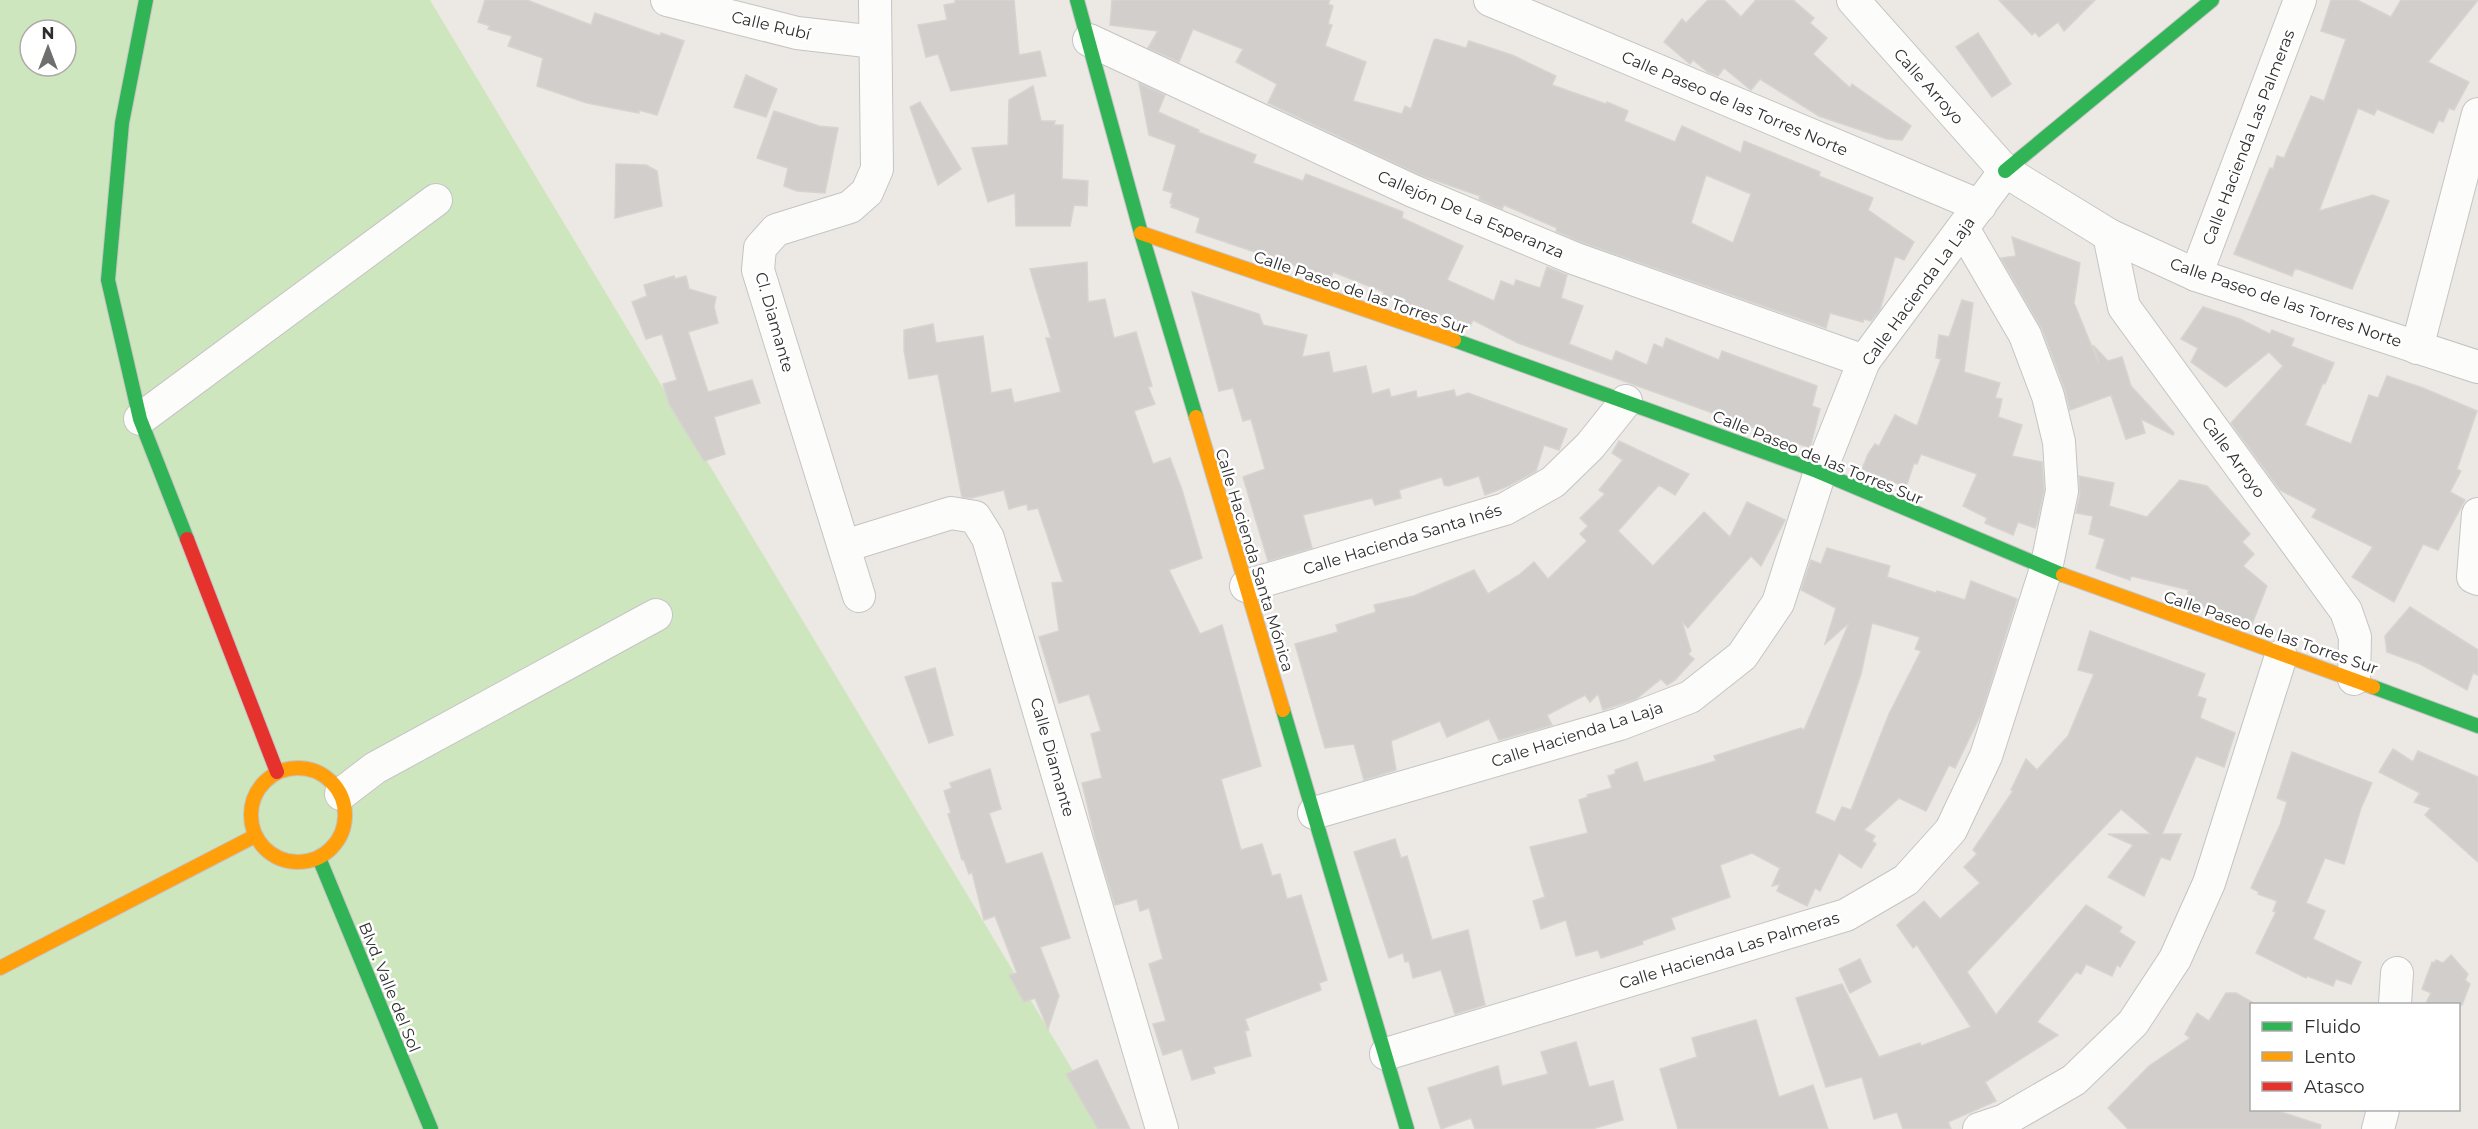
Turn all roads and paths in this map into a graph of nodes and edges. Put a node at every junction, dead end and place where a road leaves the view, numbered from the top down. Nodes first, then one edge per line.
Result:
1 (146, 0) edge
2 (668, 0) edge
3 (875, 0) edge
4 (1077, 0) edge
5 (1490, 0) edge
6 (1853, 0) edge
7 (2212, 0) edge
8 (2300, 0) edge
9 (1089, 40) junction
10 (875, 42) junction
11 (2478, 114) edge
12 (2006, 171) junction
13 (436, 200) dead end
14 (1972, 218) junction
15 (1141, 233) junction
16 (2109, 235) junction
17 (2196, 275) junction
18 (2417, 348) junction
19 (1864, 361) junction
20 (2478, 367) edge
21 (1626, 401) junction
22 (140, 419) junction
23 (1820, 472) junction
24 (2478, 514) edge
25 (845, 546) junction
26 (2046, 569) junction
27 (2476, 578) edge
28 (1246, 586) junction
29 (859, 596) dead end
30 (656, 615) dead end
31 (2281, 656) junction
32 (2354, 679) junction
33 (2478, 726) edge
34 (277, 772) junction
35 (341, 794) junction
36 (1314, 813) junction
37 (255, 836) junction
38 (319, 858) junction
39 (0, 968) edge
40 (2397, 973) dead end
41 (2395, 1003) edge
42 (1386, 1054) junction
43 (2383, 1111) edge
44 (431, 1129) edge
45 (1162, 1129) edge
46 (1407, 1129) edge
47 (1979, 1129) edge
48 (2378, 1129) edge

1 - 22 street
2 - 10 street, Calle Rubí
3 - 10 street, Cl. Diamante
4 - 9 street, Calle Hacienda Santa Mónica
5 - 14 street, Calle Paseo de las Torres Norte
6 - 12 street, Calle Arroyo
7 - 12 street
8 - 17 street, Calle Hacienda Las Palmeras
9 - 15 street, Calle Hacienda Santa Mónica
9 - 19 street, Callejón De La Esperanza
10 - 25 street, Cl. Diamante
11 - 18 street
12 - 14 street, Calle Hacienda La Laja
12 - 16 street, Calle Paseo de las Torres Norte
13 - 22 street
14 - 19 street, Calle Hacienda La Laja
14 - 26 street, Calle Hacienda Las Palmeras
15 - 21 street, Calle Paseo de las Torres Sur
15 - 28 street, Calle Hacienda Santa Mónica
16 - 17 street, Calle Paseo de las Torres Norte
16 - 32 street, Calle Arroyo
17 - 18 street, Calle Paseo de las Torres Norte
18 - 20 street, Calle Paseo de las Torres Norte
19 - 23 street, Calle Hacienda La Laja
21 - 23 street, Calle Paseo de las Torres Sur
21 - 28 street, Calle Hacienda Santa Inés
22 - 34 street
23 - 26 street, Calle Paseo de las Torres Sur
23 - 36 street, Calle Hacienda La Laja
24 - 27 street
25 - 29 street, Cl. Diamante
25 - 45 street, Calle Diamante
26 - 31 street, Calle Paseo de las Torres Sur
26 - 42 street, Calle Hacienda Las Palmeras
28 - 36 street, Calle Hacienda Santa Mónica
30 - 35 street
31 - 32 street, Calle Paseo de las Torres Sur
31 - 47 street
32 - 33 street, Calle Paseo de las Torres Sur
34 - 35 street
34 - 37 street
35 - 38 street
36 - 42 street, Calle Hacienda Santa Mónica
37 - 38 street
37 - 39 street
38 - 44 street, Blvd. Valle del Sol
40 - 41 street
42 - 46 street, Calle Hacienda Santa Mónica
43 - 48 street

